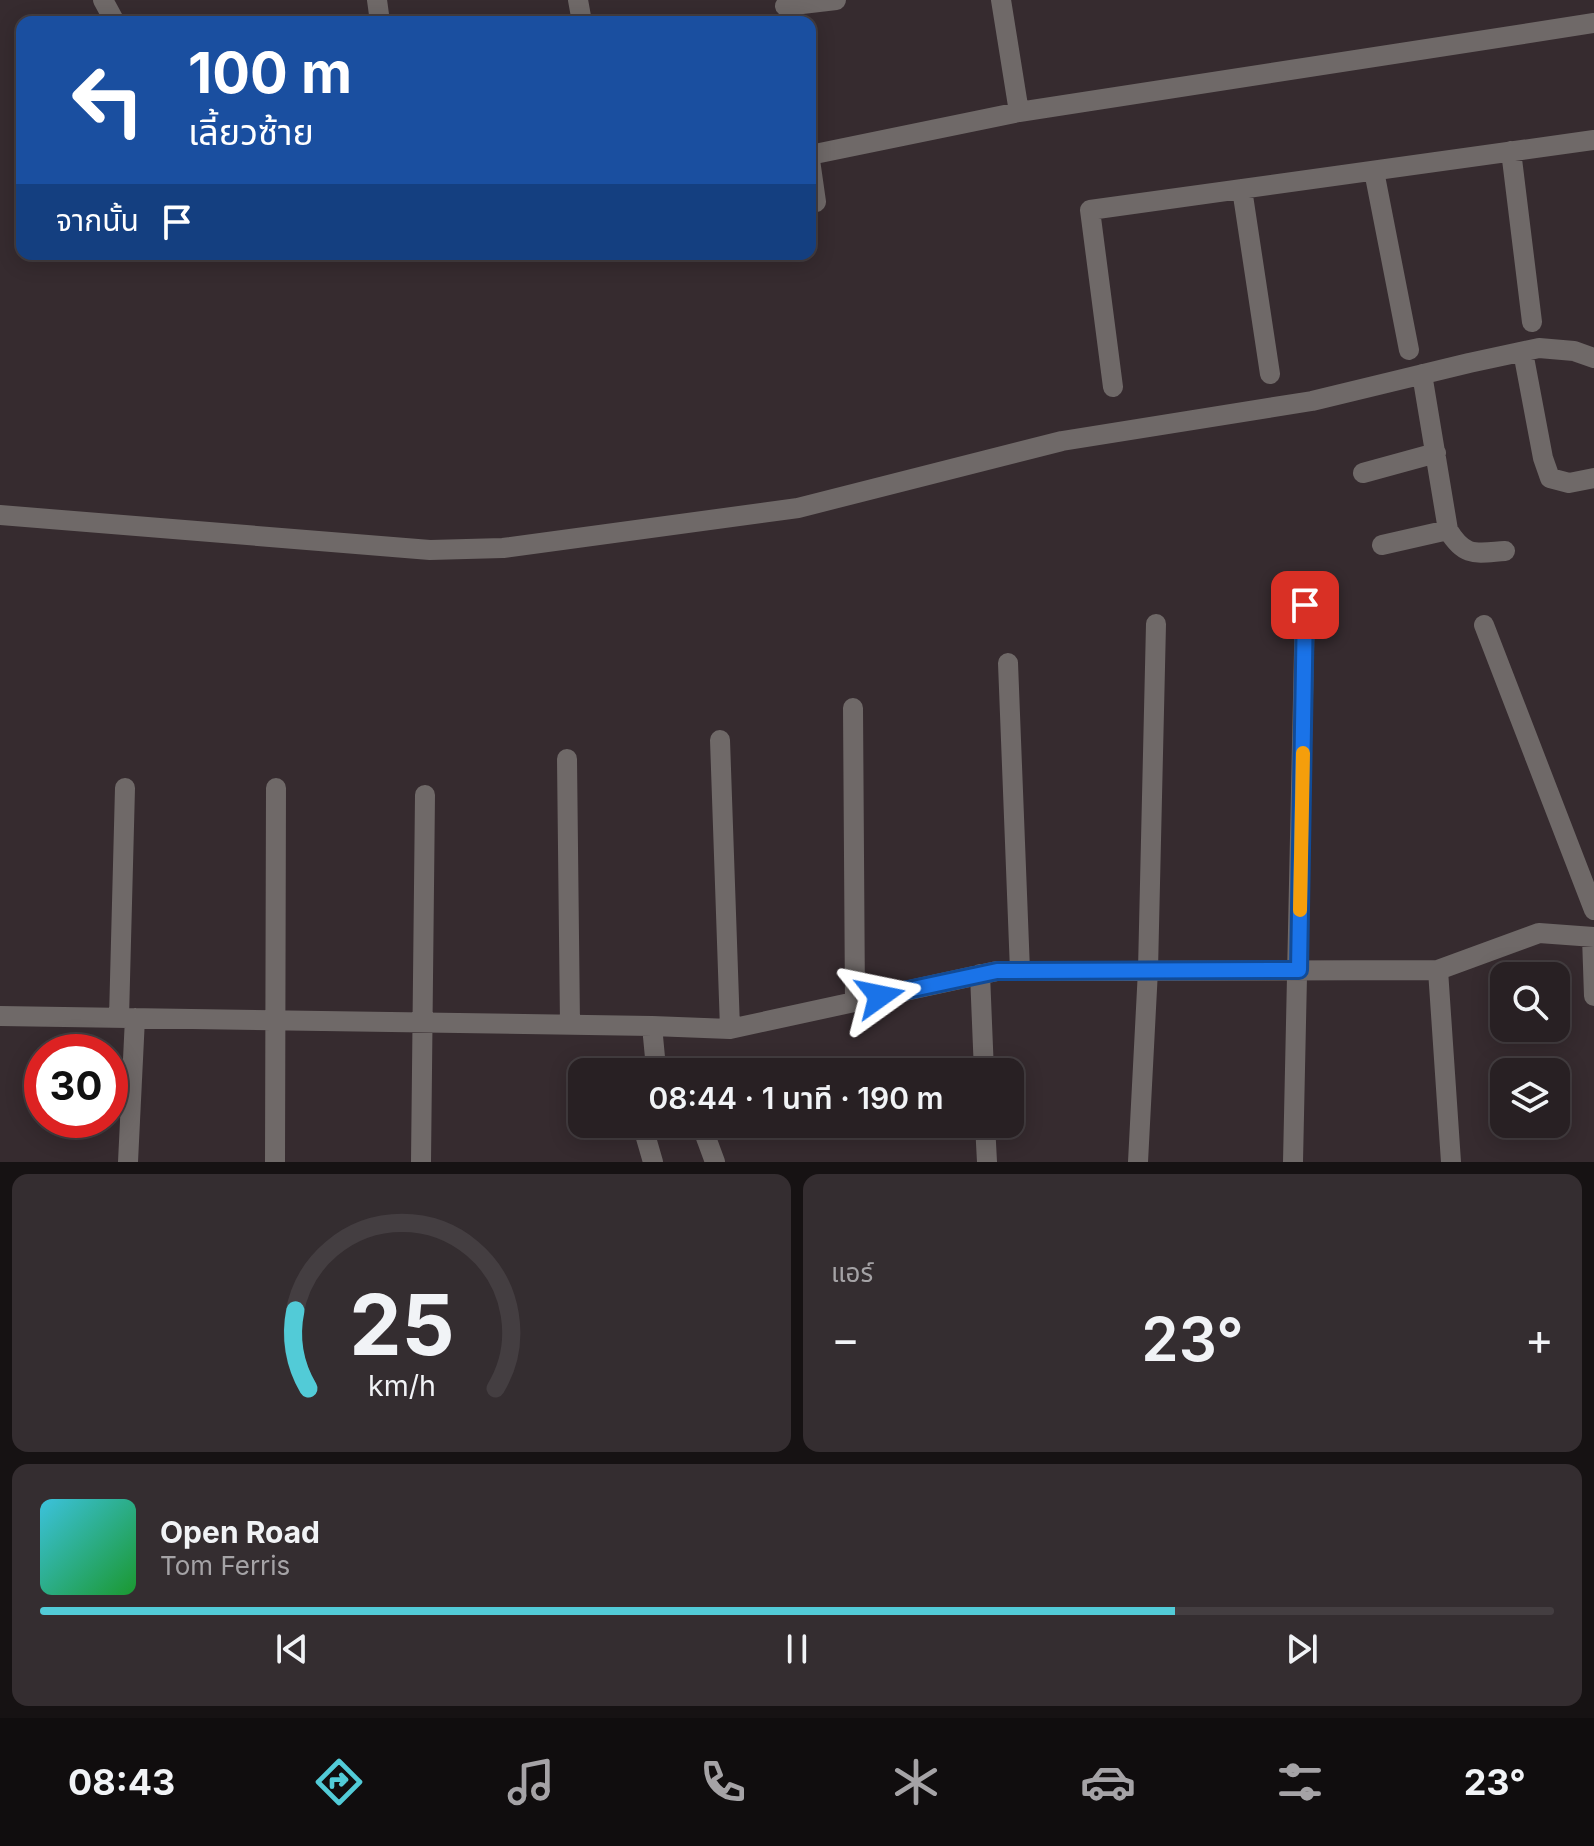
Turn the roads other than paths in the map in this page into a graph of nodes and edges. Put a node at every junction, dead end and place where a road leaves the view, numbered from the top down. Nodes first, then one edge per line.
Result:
1 (836, 0) edge
2 (1001, 0) edge
3 (786, 9) edge
4 (1594, 23) edge
5 (1019, 112) junction
6 (1594, 140) edge
7 (1511, 151) junction
8 (816, 156) edge
9 (1374, 171) junction
10 (1242, 189) junction
11 (1532, 322) dead end
12 (1409, 350) dead end
13 (1523, 352) junction
14 (1594, 358) edge
15 (1270, 374) dead end
16 (1422, 374) junction
17 (1113, 387) dead end
18 (1436, 453) junction
19 (1363, 473) dead end
20 (1594, 478) edge
21 (0, 515) edge
22 (1448, 530) junction
23 (1382, 545) dead end
24 (1505, 551) dead end
25 (1305, 605) dead end
26 (1156, 624) dead end
27 (1484, 625) dead end
28 (1008, 663) dead end
29 (853, 708) dead end
30 (720, 740) dead end
31 (567, 759) dead end
32 (125, 788) dead end
33 (276, 788) dead end
34 (425, 795) dead end
35 (1594, 910) edge
36 (1593, 937) edge
37 (1148, 970) junction
38 (1299, 970) junction
39 (1438, 970) junction
40 (1020, 971) junction
41 (980, 974) junction
42 (1594, 996) edge
43 (855, 1002) junction
44 (0, 1016) edge
45 (127, 1018) junction
46 (274, 1020) junction
47 (425, 1022) junction
48 (570, 1024) junction
49 (652, 1026) junction
50 (730, 1029) junction
51 (656, 1058) edge
52 (983, 1058) edge
53 (646, 1138) edge
54 (706, 1138) edge
55 (986, 1138) edge
56 (128, 1162) edge
57 (275, 1162) edge
58 (421, 1162) edge
59 (653, 1162) edge
60 (715, 1162) edge
61 (987, 1162) edge
62 (1138, 1162) edge
63 (1293, 1162) edge
64 (1451, 1162) edge

1 - 3 street
2 - 5 street
4 - 5 street
5 - 8 street
6 - 7 street
7 - 9 street
7 - 11 street
9 - 10 street
9 - 12 street
10 - 15 street
10 - 17 street
13 - 14 street
13 - 16 street
13 - 20 street
16 - 18 street
16 - 21 street
18 - 19 street
18 - 22 street
22 - 23 street
22 - 24 street
25 - 38 street
26 - 37 street
27 - 35 street
28 - 40 street
29 - 43 street
30 - 50 street
31 - 48 street
32 - 45 street
33 - 46 street
34 - 47 street
36 - 39 street
36 - 42 street
37 - 38 street
37 - 40 street
37 - 62 street
38 - 39 street
38 - 63 street
39 - 64 street
40 - 41 street
41 - 43 street
41 - 52 street
43 - 50 street
44 - 45 street
45 - 46 street
45 - 56 street
46 - 47 street
46 - 57 street
47 - 48 street
47 - 58 street
48 - 49 street
49 - 50 street
49 - 51 street
53 - 59 street
54 - 60 street
55 - 61 street

